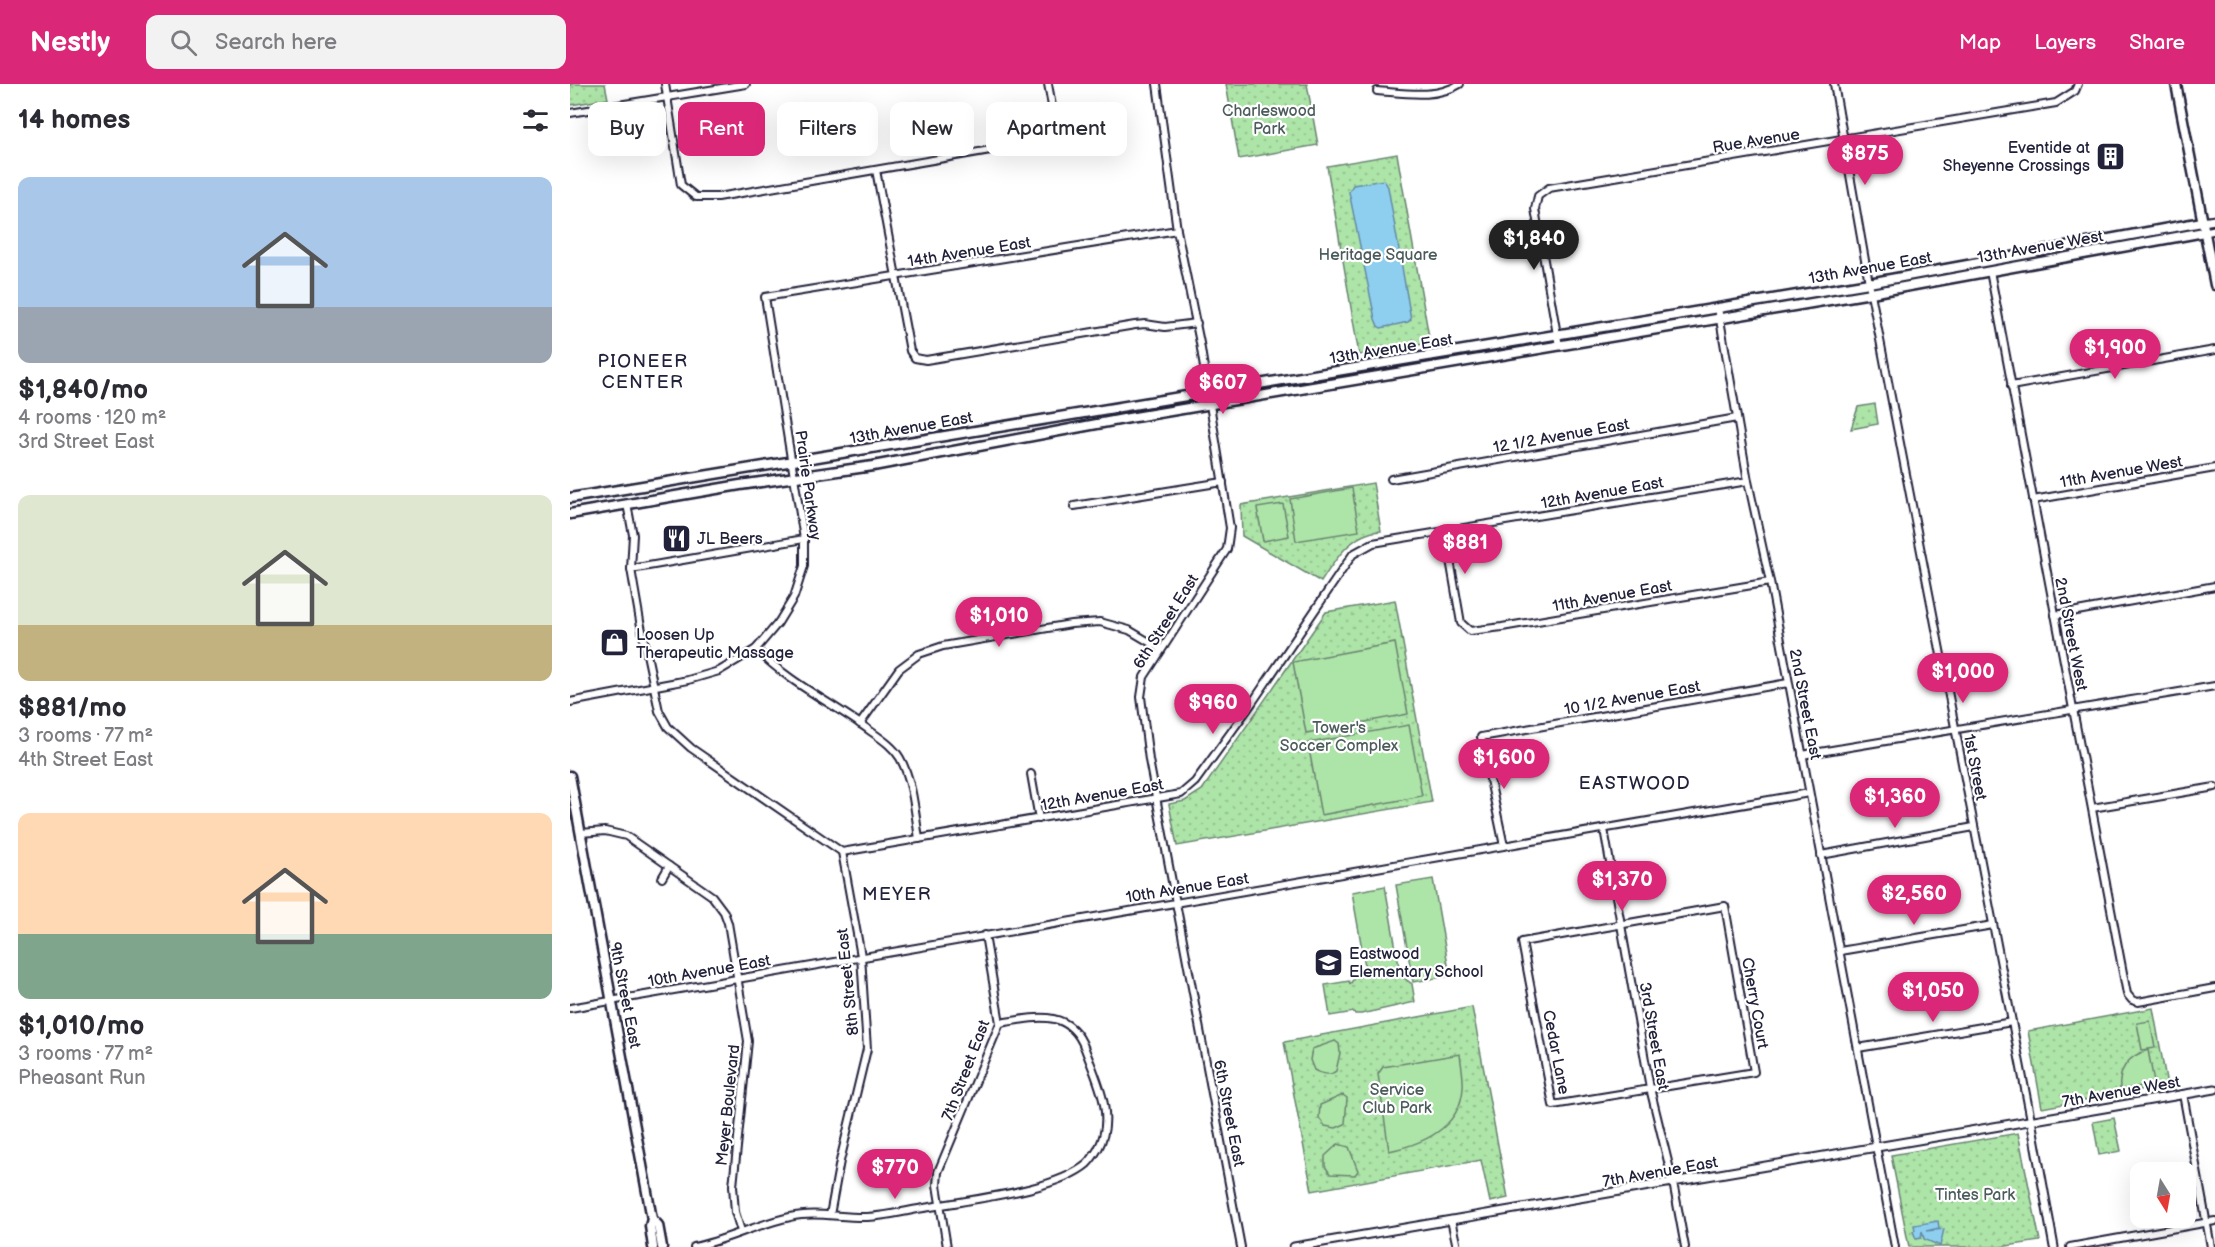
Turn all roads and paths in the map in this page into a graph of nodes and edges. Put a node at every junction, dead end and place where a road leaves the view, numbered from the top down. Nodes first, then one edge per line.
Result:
1 (664, 84) edge
2 (746, 84) edge
3 (1048, 84) edge
4 (1157, 84) edge
5 (1460, 84) edge
6 (1834, 84) edge
7 (2078, 84) edge
8 (2176, 84) edge
9 (1377, 91) dead end
10 (667, 97) junction
11 (570, 113) edge
12 (1844, 139) junction
13 (876, 170) junction
14 (2215, 220) edge
15 (2202, 222) junction
16 (1177, 230) junction
17 (2215, 230) edge
18 (2204, 232) junction
19 (1989, 271) junction
20 (897, 277) junction
21 (1869, 283) junction
22 (2215, 285) edge
23 (1871, 293) junction
24 (765, 297) joint
25 (1718, 308) junction
26 (1720, 319) junction
27 (1197, 323) junction
28 (1557, 335) junction
29 (1559, 346) junction
30 (2215, 350) edge
31 (2011, 386) junction
32 (1208, 393) junction
33 (1210, 404) junction
34 (1737, 418) junction
35 (793, 462) junction
36 (2215, 468) edge
37 (795, 477) junction
38 (1391, 479) dead end
39 (1748, 481) junction
40 (1223, 482) junction
41 (570, 498) edge
42 (2032, 500) junction
43 (627, 504) junction
44 (1074, 506) dead end
45 (570, 514) edge
46 (1445, 531) junction
47 (804, 539) junction
48 (631, 569) junction
49 (1770, 582) junction
50 (2215, 586) edge
51 (2055, 615) junction
52 (756, 649) junction
53 (1161, 649) junction
54 (1788, 683) junction
55 (2215, 686) edge
56 (653, 687) junction
57 (570, 702) edge
58 (2073, 710) junction
59 (860, 724) junction
60 (1955, 730) junction
61 (1802, 755) junction
62 (1031, 774) dead end
63 (570, 776) edge
64 (2215, 787) edge
65 (1809, 793) junction
66 (1156, 799) junction
67 (2092, 808) junction
68 (1039, 819) junction
69 (1974, 827) junction
70 (1604, 829) junction
71 (580, 833) junction
72 (919, 839) junction
73 (1504, 846) junction
74 (842, 852) junction
75 (1821, 855) junction
76 (669, 866) junction
77 (662, 878) dead end
78 (1176, 902) junction
79 (1621, 924) junction
80 (1993, 925) junction
81 (985, 935) junction
82 (1840, 951) junction
83 (861, 956) junction
84 (738, 980) junction
85 (2215, 988) edge
86 (612, 1000) junction
87 (570, 1008) edge
88 (2012, 1022) junction
89 (1000, 1023) junction
90 (1858, 1048) junction
91 (1650, 1088) junction
92 (2215, 1089) edge
93 (2183, 1094) junction
94 (2031, 1120) junction
95 (1877, 1147) junction
96 (1673, 1182) junction
97 (939, 1205) junction
98 (830, 1215) junction
99 (652, 1219) junction
100 (1452, 1220) junction
101 (2215, 1221) edge
102 (2207, 1223) junction
103 (741, 1231) junction
104 (1347, 1238) junction
105 (653, 1247) edge
106 (662, 1247) edge
107 (694, 1247) edge
108 (947, 1247) edge
109 (1240, 1247) edge
110 (1294, 1247) edge
111 (1349, 1247) edge
112 (1457, 1247) edge
113 (1685, 1247) edge
114 (1895, 1247) edge
115 (2054, 1247) edge
116 (2070, 1247) edge
117 (2211, 1247) edge

1 - 10 street
2 - 10 street
3 - 13 street
4 - 16 street, 6th Street East
5 - 9 street
6 - 12 street, 1st Street
7 - 12 street, Rue Avenue
8 - 15 main road
10 - 11 street
10 - 13 street
12 - 21 street, 1st Street
12 - 28 street, Rue Avenue
13 - 20 street
14 - 15 street, 13th Avenue East
15 - 18 main road
15 - 21 main road, 13th Avenue East
16 - 20 street, 14th Avenue East
16 - 27 street, 6th Street East
17 - 18 street, 13th Avenue West
18 - 19 main road, 13th Avenue West
18 - 22 main road
19 - 23 main road, 13th Avenue West
19 - 31 street, 2nd Street West
20 - 24 street, 14th Avenue East
20 - 27 street
21 - 23 street, 1st Street
21 - 25 main road, 13th Avenue East
23 - 26 main road, 13th Avenue East
23 - 60 street, 1st Street
24 - 35 street, Prairie Parkway
25 - 26 street, 2nd Street East
25 - 28 main road, 13th Avenue East
26 - 29 main road, 13th Avenue East
26 - 34 street, 2nd Street East
27 - 32 street, 6th Street East
28 - 29 street
28 - 32 main road, 13th Avenue East
29 - 33 main road, 13th Avenue East
30 - 31 street
31 - 42 street, 2nd Street West
32 - 33 street, 6th Street East
32 - 35 main road, 13th Avenue East
33 - 37 main road, 13th Avenue East
33 - 40 street, 6th Street East
34 - 38 street, 12 1/2 Avenue East
34 - 39 street, 2nd Street East
35 - 37 street, Prairie Parkway
35 - 41 main road, 13th Avenue East
36 - 42 street, 11th Avenue West
37 - 43 main road, 13th Avenue East
37 - 47 street, Prairie Parkway
39 - 46 street, 12th Avenue East
39 - 49 street, 2nd Street East
40 - 44 street
40 - 53 street, 6th Street East
42 - 51 street, 2nd Street West
43 - 45 main road, 13th Avenue East
43 - 48 street
46 - 49 street, 11th Avenue East
46 - 66 street, 12th Avenue East
47 - 48 street
47 - 52 street, Prairie Parkway
48 - 56 street
49 - 54 street, 2nd Street East
50 - 51 street
51 - 58 street, 2nd Street West
52 - 56 street, Prairie Parkway
52 - 59 street
53 - 59 street
53 - 66 street, 6th Street East
54 - 61 street, 2nd Street East
54 - 73 street, 10 1/2 Avenue East
55 - 58 street
56 - 57 street, Prairie Parkway
56 - 74 street
58 - 60 street
58 - 67 street, 2nd Street West
59 - 72 street
60 - 61 street
60 - 69 street, 1st Street
61 - 65 street, 2nd Street East
62 - 68 street
63 - 71 main road, 9th Street East
64 - 67 street
65 - 70 street, 10th Avenue East
65 - 75 street, 2nd Street East
66 - 68 street, 12th Avenue East
66 - 78 street, 6th Street East
67 - 85 street, 2nd Street West
68 - 72 street, 12th Avenue East
69 - 75 street
69 - 80 street, 1st Street
70 - 73 street, 10th Avenue East
70 - 79 street, 3rd Street East
71 - 76 street, Meyer Boulevard
71 - 86 main road, 9th Street East
72 - 74 street, 12th Avenue East
73 - 78 street, 10th Avenue East
74 - 83 street, 8th Street East
75 - 82 street, 2nd Street East
76 - 77 street
76 - 84 street, Meyer Boulevard
78 - 81 street, 10th Avenue East
78 - 109 street, 6th Street East
79 - 91 street, 3rd Street East
79 - 91 street, Cedar Lane
79 - 91 street, Cherry Court
80 - 82 street
80 - 88 street, 1st Street
81 - 83 street, 10th Avenue East
81 - 89 street, 7th Street East
82 - 90 street, 2nd Street East
83 - 84 street, 10th Avenue East
83 - 98 street, 8th Street East
84 - 86 street, 10th Avenue East
84 - 103 street, Meyer Boulevard
86 - 87 street, 10th Avenue East
86 - 99 main road, 9th Street East
88 - 90 street
88 - 94 street, 1st Street
89 - 97 street, 7th Street East
89 - 97 street
90 - 95 street, 2nd Street East
91 - 96 street, 3rd Street East
92 - 93 street, 7th Avenue West
93 - 94 street, 7th Avenue West
93 - 102 street
94 - 95 street, 7th Avenue East
94 - 115 street, 1st Street
95 - 96 street, 7th Avenue East
95 - 114 street, 2nd Street East
96 - 100 street, 7th Avenue East
96 - 113 street, 3rd Street East
97 - 98 street
97 - 108 street, 7th Street East
98 - 103 street
99 - 105 main road, 9th Street East
99 - 106 main road, 9th Street East
100 - 104 street, 7th Avenue East
100 - 112 street
101 - 102 street
102 - 116 street
102 - 117 street
103 - 107 street
104 - 110 street, 7th Avenue East
104 - 111 street

